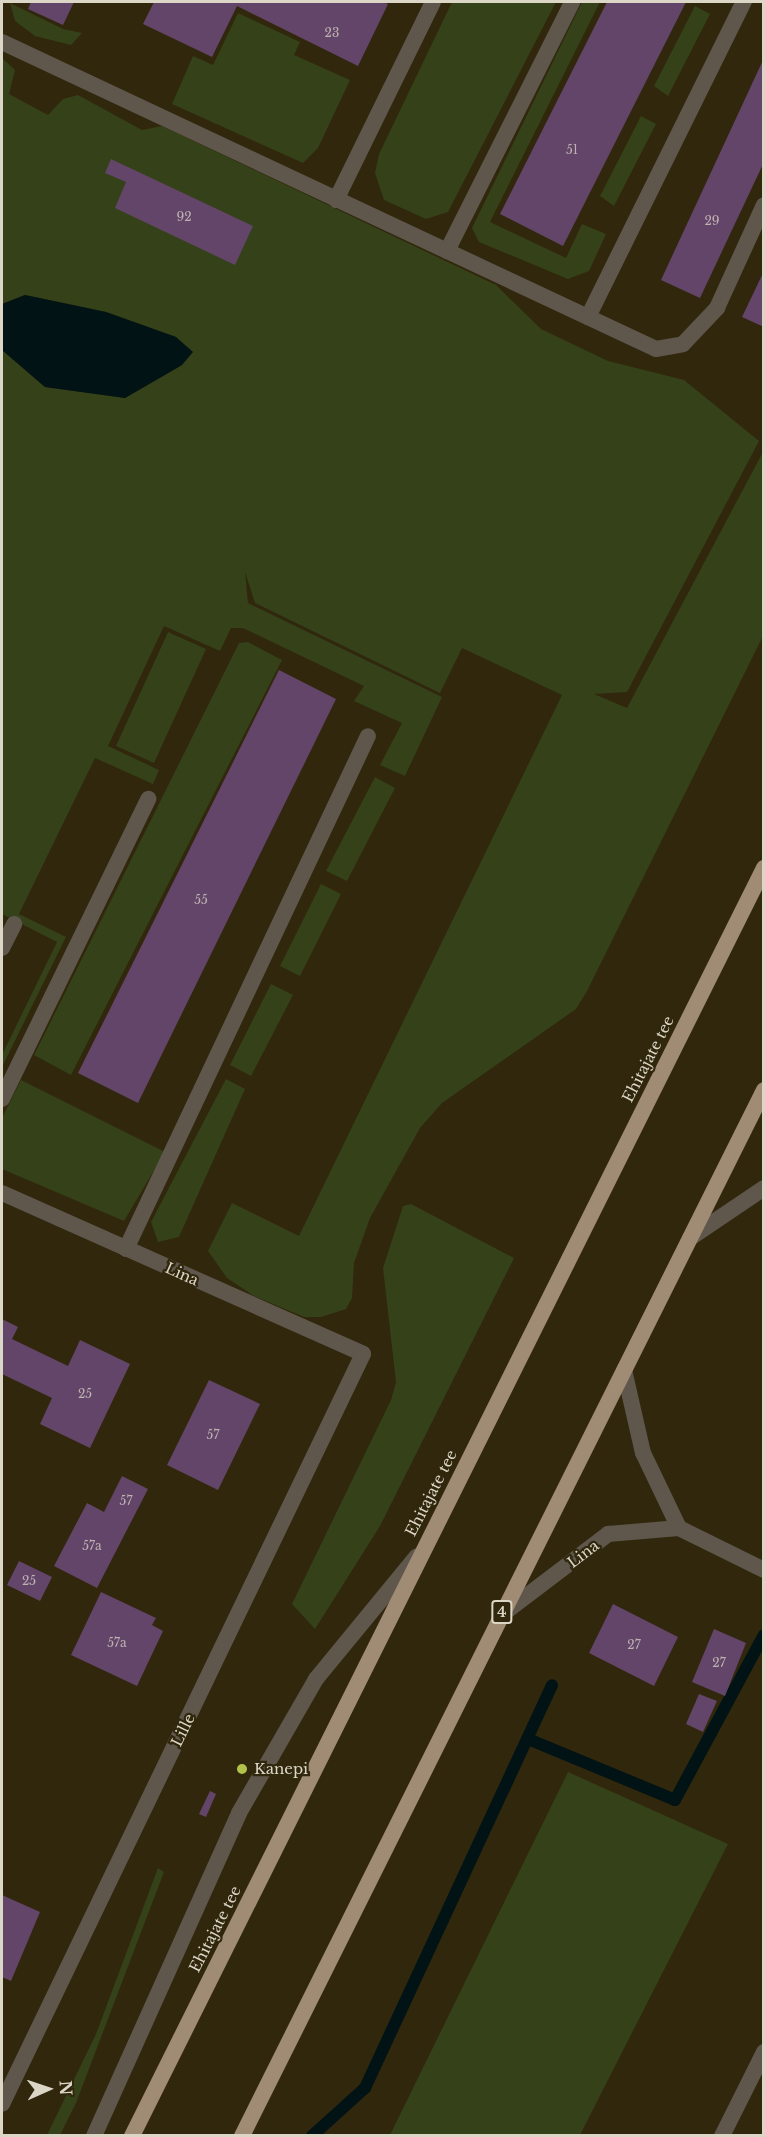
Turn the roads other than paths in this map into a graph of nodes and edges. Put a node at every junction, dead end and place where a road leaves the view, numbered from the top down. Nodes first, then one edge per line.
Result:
1 (433, 2) edge
2 (572, 2) edge
3 (744, 2) edge
4 (2, 42) edge
5 (336, 200) junction
6 (764, 205) edge
7 (447, 251) junction
8 (588, 317) junction
9 (368, 736) dead end
10 (148, 799) dead end
11 (764, 868) edge
12 (14, 924) dead end
13 (2, 948) edge
14 (764, 1090) edge
15 (2, 1099) edge
16 (764, 1188) edge
17 (2, 1193) edge
18 (690, 1238) junction
19 (126, 1249) junction
20 (363, 1354) joint
21 (624, 1370) junction
22 (679, 1528) junction
23 (425, 1546) junction
24 (764, 1570) edge
25 (501, 1616) junction
26 (764, 2052) edge
27 (2, 2104) edge
28 (94, 2136) edge
29 (132, 2136) edge
30 (242, 2136) edge
31 (722, 2136) edge

1 - 5 street
2 - 7 street
3 - 8 street
4 - 5 street
5 - 7 street
6 - 8 street
7 - 8 street
9 - 19 street
10 - 15 street
11 - 23 highway, Ehitajate tee
12 - 13 street
14 - 18 highway, 4
16 - 18 street
17 - 19 street, Lina
18 - 21 highway, 4
19 - 20 street, Lina
20 - 27 street, Lille
21 - 22 street
21 - 25 highway, 4
22 - 24 street
22 - 25 street, Lina
23 - 28 street
23 - 29 highway, Ehitajate tee
25 - 30 highway, 4
26 - 31 street

